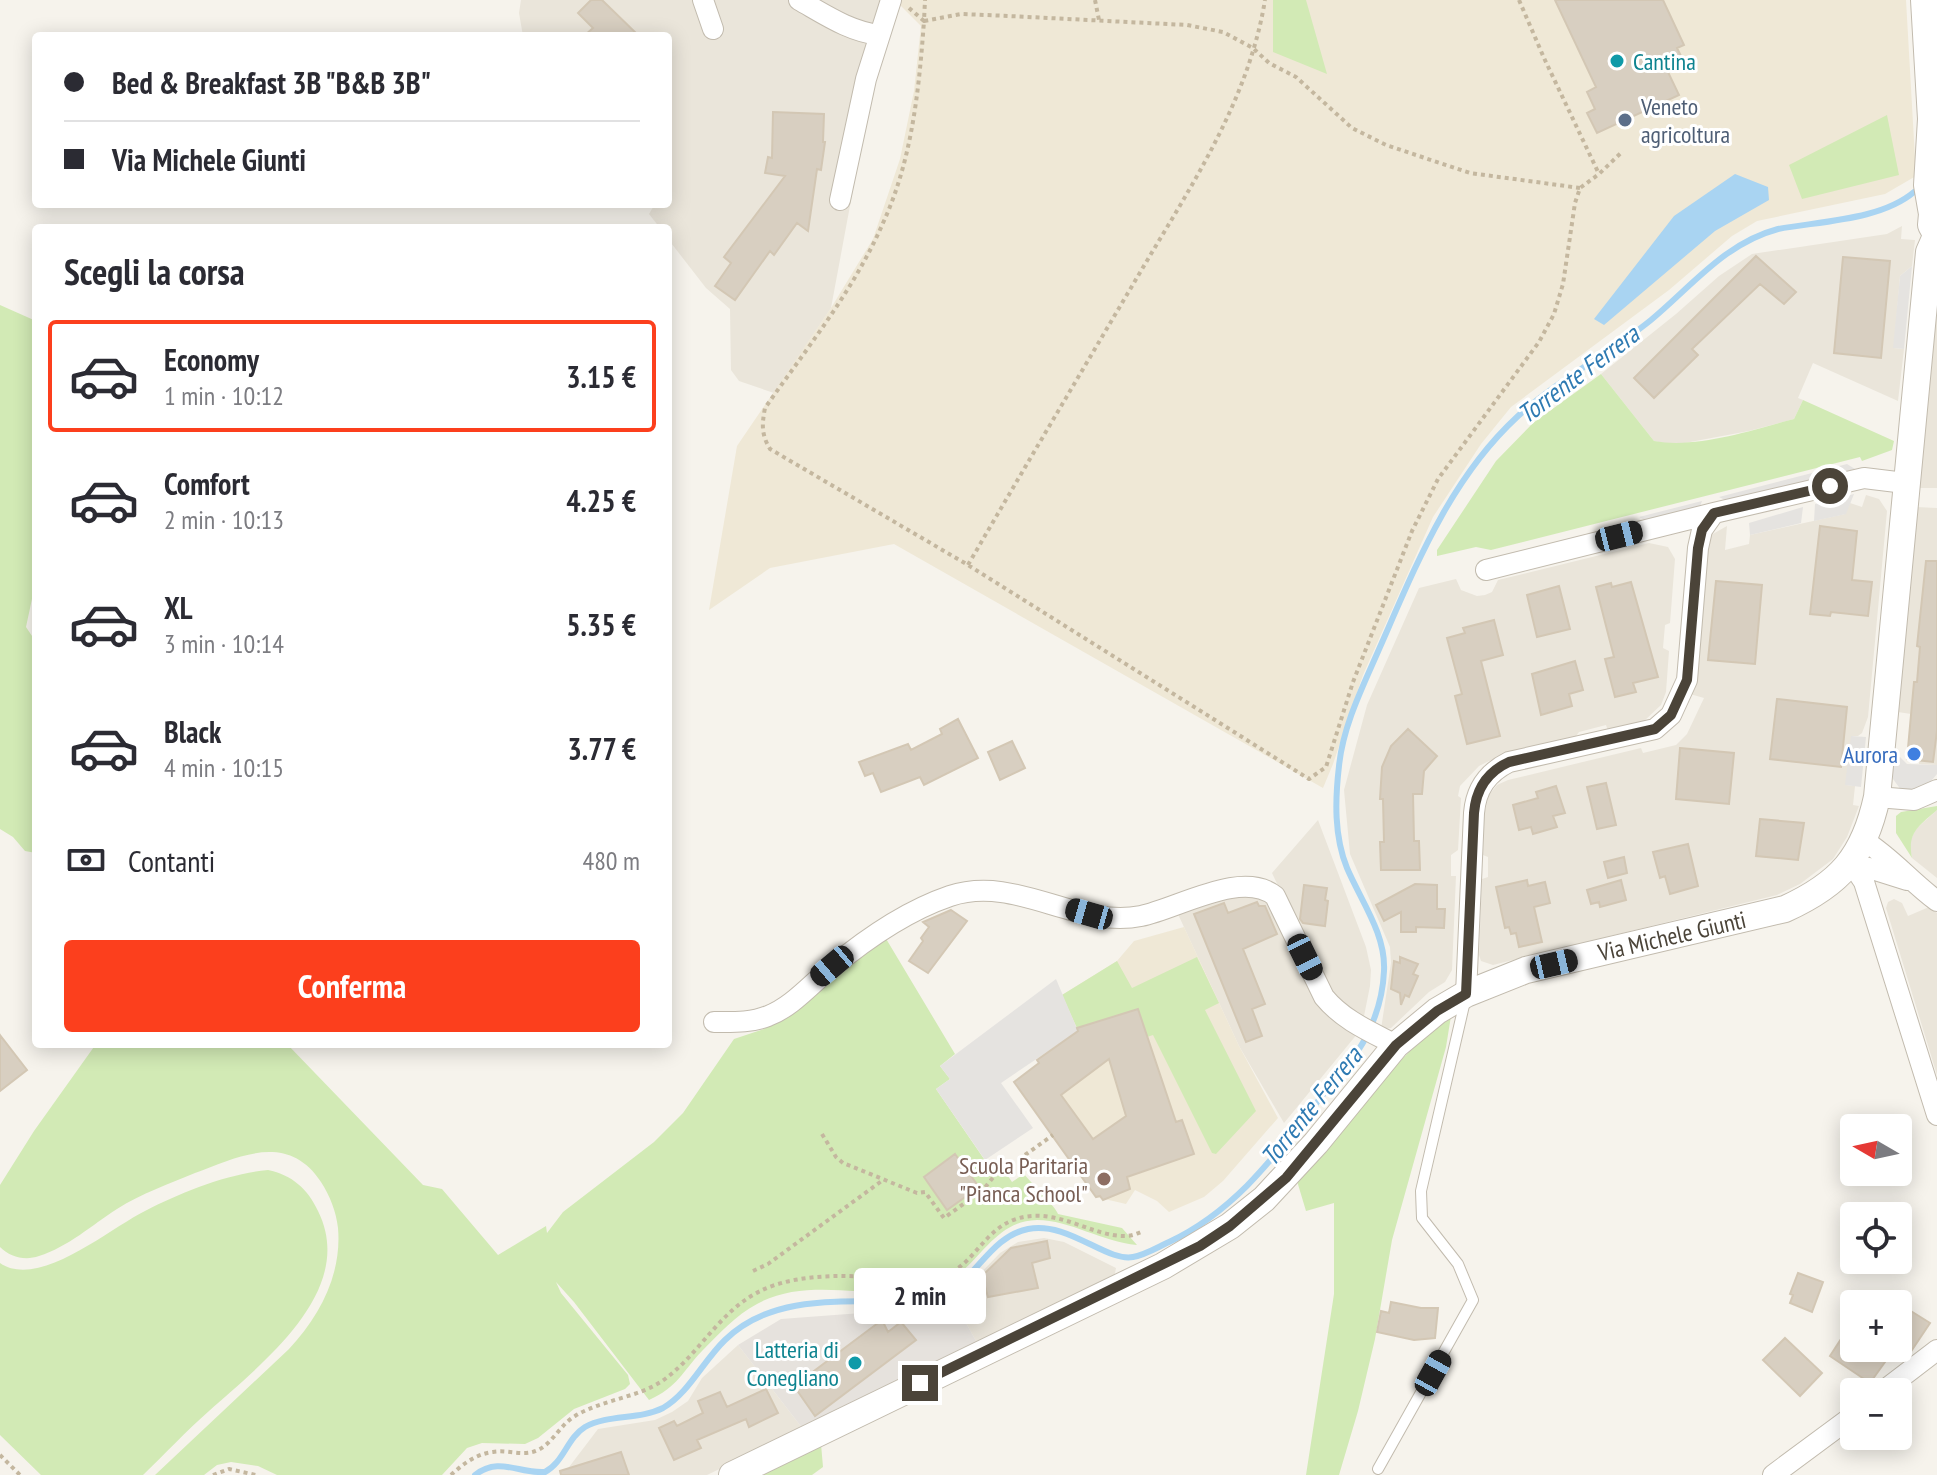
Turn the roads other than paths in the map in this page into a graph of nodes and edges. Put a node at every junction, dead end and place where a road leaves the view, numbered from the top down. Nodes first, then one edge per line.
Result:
1 (703, 0) edge
2 (799, 0) edge
3 (1924, 0) edge
4 (898, 2) edge
5 (713, 29) dead end
6 (880, 35) junction
7 (1934, 131) edge
8 (840, 200) dead end
9 (1936, 223) edge
10 (1905, 483) junction
11 (1714, 513) junction
12 (1486, 570) dead end
13 (1937, 790) edge
14 (1877, 797) junction
15 (1863, 840) junction
16 (1848, 866) junction
17 (1911, 882) junction
18 (1937, 901) edge
19 (1466, 994) junction
20 (714, 1022) dead end
21 (1379, 1036) junction
22 (1937, 1115) edge
23 (1937, 1350) edge
24 (1900, 1378) edge
25 (1840, 1425) edge
26 (1378, 1469) dead end
27 (732, 1475) edge
28 (1773, 1475) edge

1 - 5 street
2 - 6 street
3 - 7 street, Via Michele Giunti
4 - 6 street
6 - 8 street
7 - 9 street, Via Michele Giunti
9 - 10 street, Via Michele Giunti
10 - 11 street
10 - 14 street, Via Michele Giunti
11 - 12 street
11 - 19 street
13 - 14 street
14 - 15 street, Via Michele Giunti
15 - 16 street, Via Michele Giunti
15 - 17 street
16 - 17 street
16 - 19 street, Via Michele Giunti
16 - 22 street
17 - 18 street
19 - 21 street, Via Michele Giunti
19 - 26 lane
20 - 21 street
21 - 27 street, Via Michele Giunti
23 - 24 street
25 - 28 street

